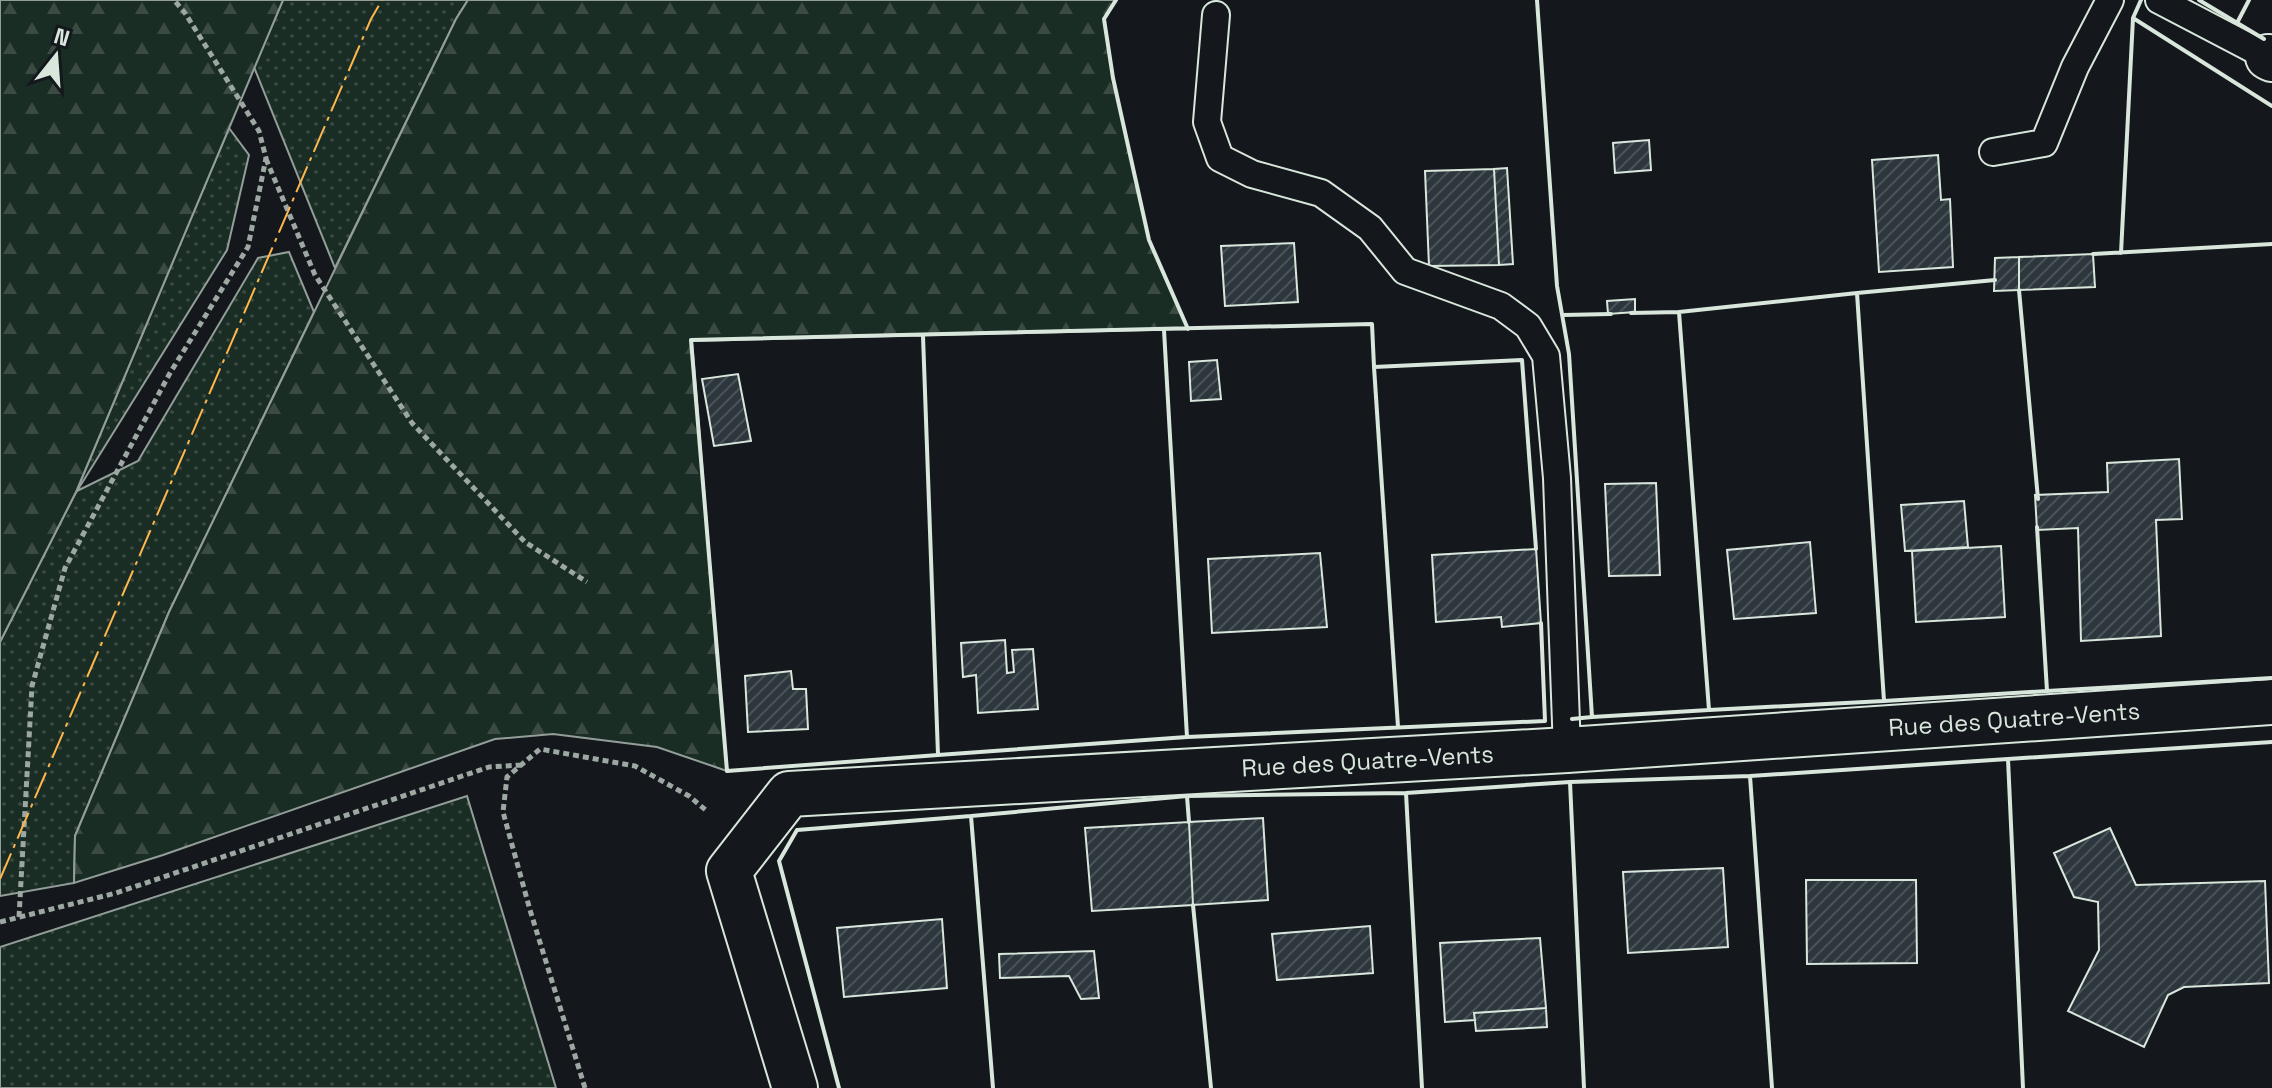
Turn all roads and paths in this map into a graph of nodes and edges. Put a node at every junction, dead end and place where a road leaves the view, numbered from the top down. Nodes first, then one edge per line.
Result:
1 (174, 0) edge
2 (2110, 0) edge
3 (2159, 0) edge
4 (1216, 15) dead end
5 (2270, 58) edge
6 (1993, 152) dead end
7 (266, 158) junction
8 (587, 582) dead end
9 (2272, 702) edge
10 (1567, 750) junction
11 (522, 765) junction
12 (749, 845) junction
13 (19, 917) junction
14 (0, 922) edge
15 (585, 1088) edge
16 (795, 1088) edge

1 - 7 path
2 - 6 lane
3 - 5 lane
4 - 10 lane
7 - 8 path
7 - 13 path
9 - 10 street, Rue des Quatre-Vents
10 - 12 street, Rue des Quatre-Vents
11 - 12 path
11 - 13 path
11 - 15 path
12 - 16 street, Rue des Quatre-Vents
13 - 14 path

